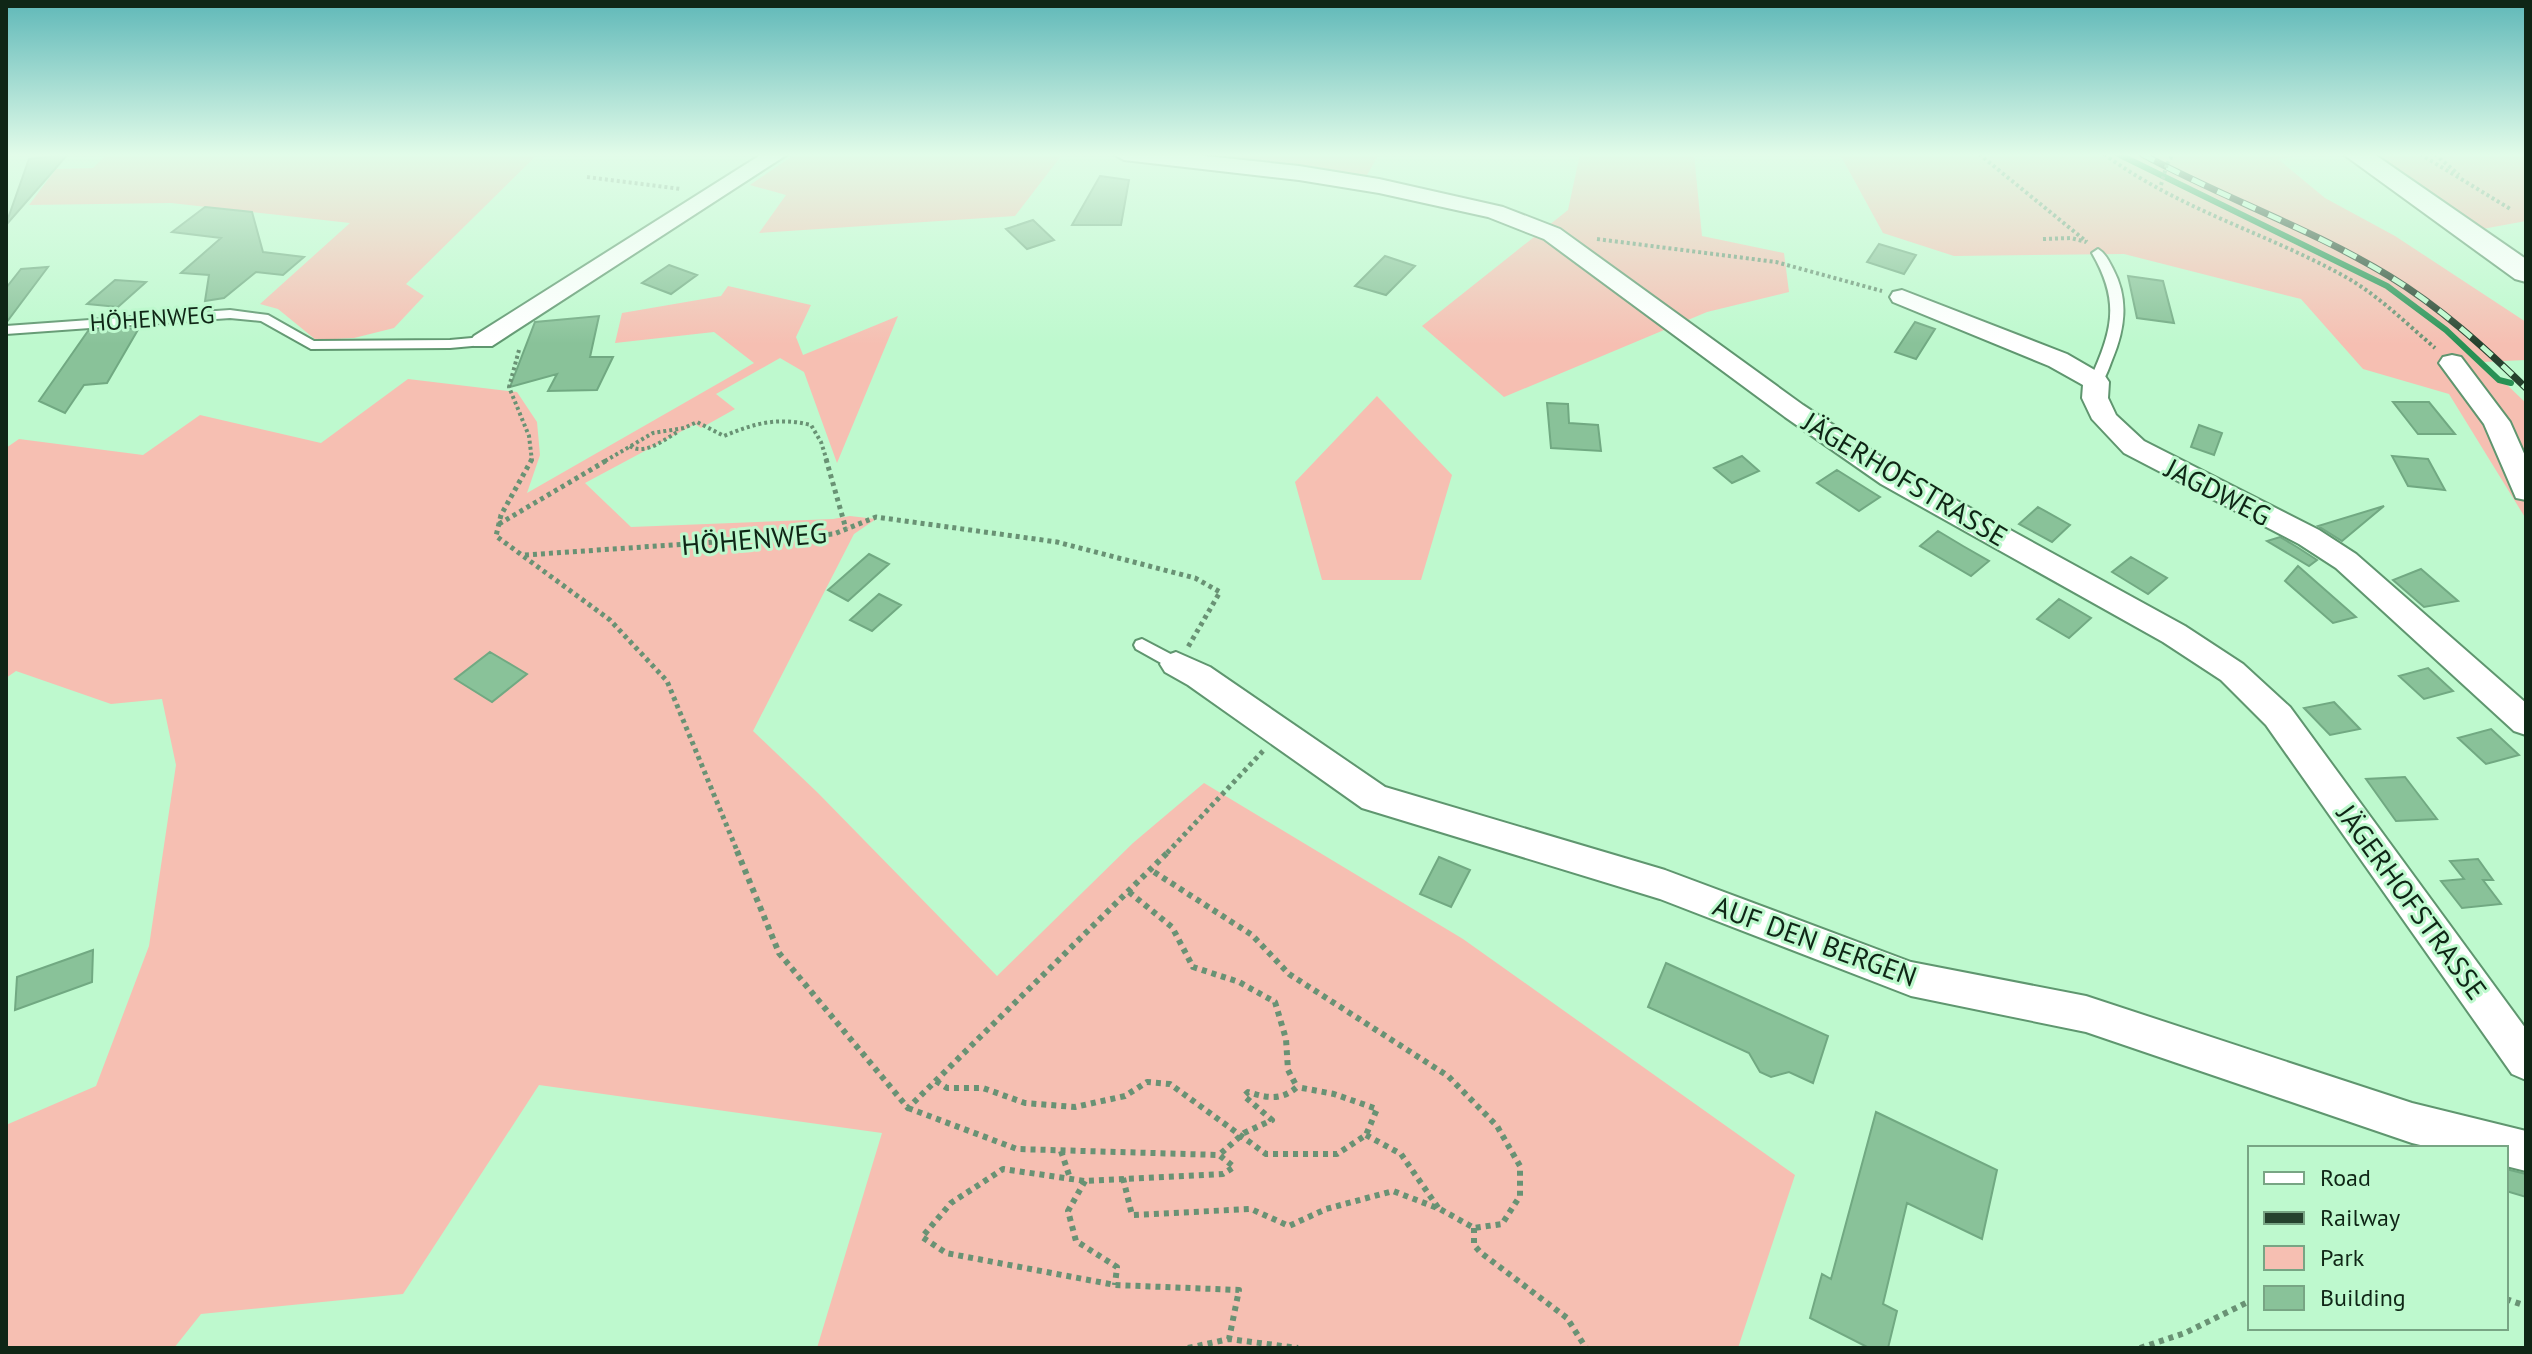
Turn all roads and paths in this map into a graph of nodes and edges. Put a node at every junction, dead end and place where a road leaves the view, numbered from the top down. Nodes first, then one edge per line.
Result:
1 (678, 217) edge
2 (1508, 217) edge
3 (2055, 217) edge
4 (2210, 217) edge
5 (2446, 217) edge
6 (1552, 234) junction
7 (2043, 239) dead end
8 (2098, 253) dead end
9 (2526, 273) edge
10 (1902, 297) joint
11 (6, 330) edge
12 (483, 341) joint
13 (519, 350) dead end
14 (2452, 363) joint
15 (2096, 382) junction
16 (684, 428) junction
17 (630, 446) junction
18 (2526, 491) edge
19 (498, 525) junction
20 (846, 529) junction
21 (524, 555) junction
22 (1142, 645) dead end
23 (1176, 664) junction
24 (2526, 722) edge
25 (1280, 733) junction
26 (1151, 870) junction
27 (1129, 892) junction
28 (2526, 1061) edge
29 (936, 1081) junction
30 (1297, 1087) junction
31 (908, 1108) junction
32 (1366, 1135) junction
33 (1241, 1136) junction
34 (2506, 1146) edge
35 (1061, 1151) junction
36 (1219, 1155) junction
37 (1070, 1178) junction
38 (1123, 1178) junction
39 (1085, 1181) junction
40 (1440, 1209) junction
41 (1474, 1228) junction
42 (1115, 1285) junction
43 (2248, 1302) edge
44 (1229, 1339) junction
45 (1188, 1348) edge
46 (1298, 1348) edge
47 (1586, 1348) edge
48 (2140, 1348) edge

1 - 12 street
2 - 6 street, JÄGERHOFSTRASSE
3 - 7 path
4 - 14 path
5 - 9 street
6 - 10 path
6 - 28 street, JÄGERHOFSTRASSE
8 - 15 lane
10 - 15 street
11 - 12 lane, HÖHENWEG
13 - 19 path
14 - 18 street
15 - 24 street, JAGDWEG
16 - 17 path
16 - 17 path
16 - 20 path
17 - 19 path
19 - 21 path
20 - 21 path, HÖHENWEG
20 - 23 path, HÖHENWEG
21 - 31 path
22 - 23 lane, AUF DEN BERGEN
23 - 25 street, AUF DEN BERGEN
25 - 26 path
25 - 34 street, AUF DEN BERGEN
26 - 27 path
26 - 41 path
27 - 29 path
27 - 30 path
29 - 31 path
29 - 33 path
30 - 32 path
30 - 33 path
31 - 35 path
32 - 33 path
32 - 40 path
33 - 36 path
35 - 36 path
35 - 37 path
36 - 38 path
37 - 39 path
37 - 42 path
38 - 39 path
38 - 40 path
39 - 42 path
40 - 41 path
41 - 47 path
42 - 44 path
43 - 48 path
44 - 45 path
44 - 46 path

